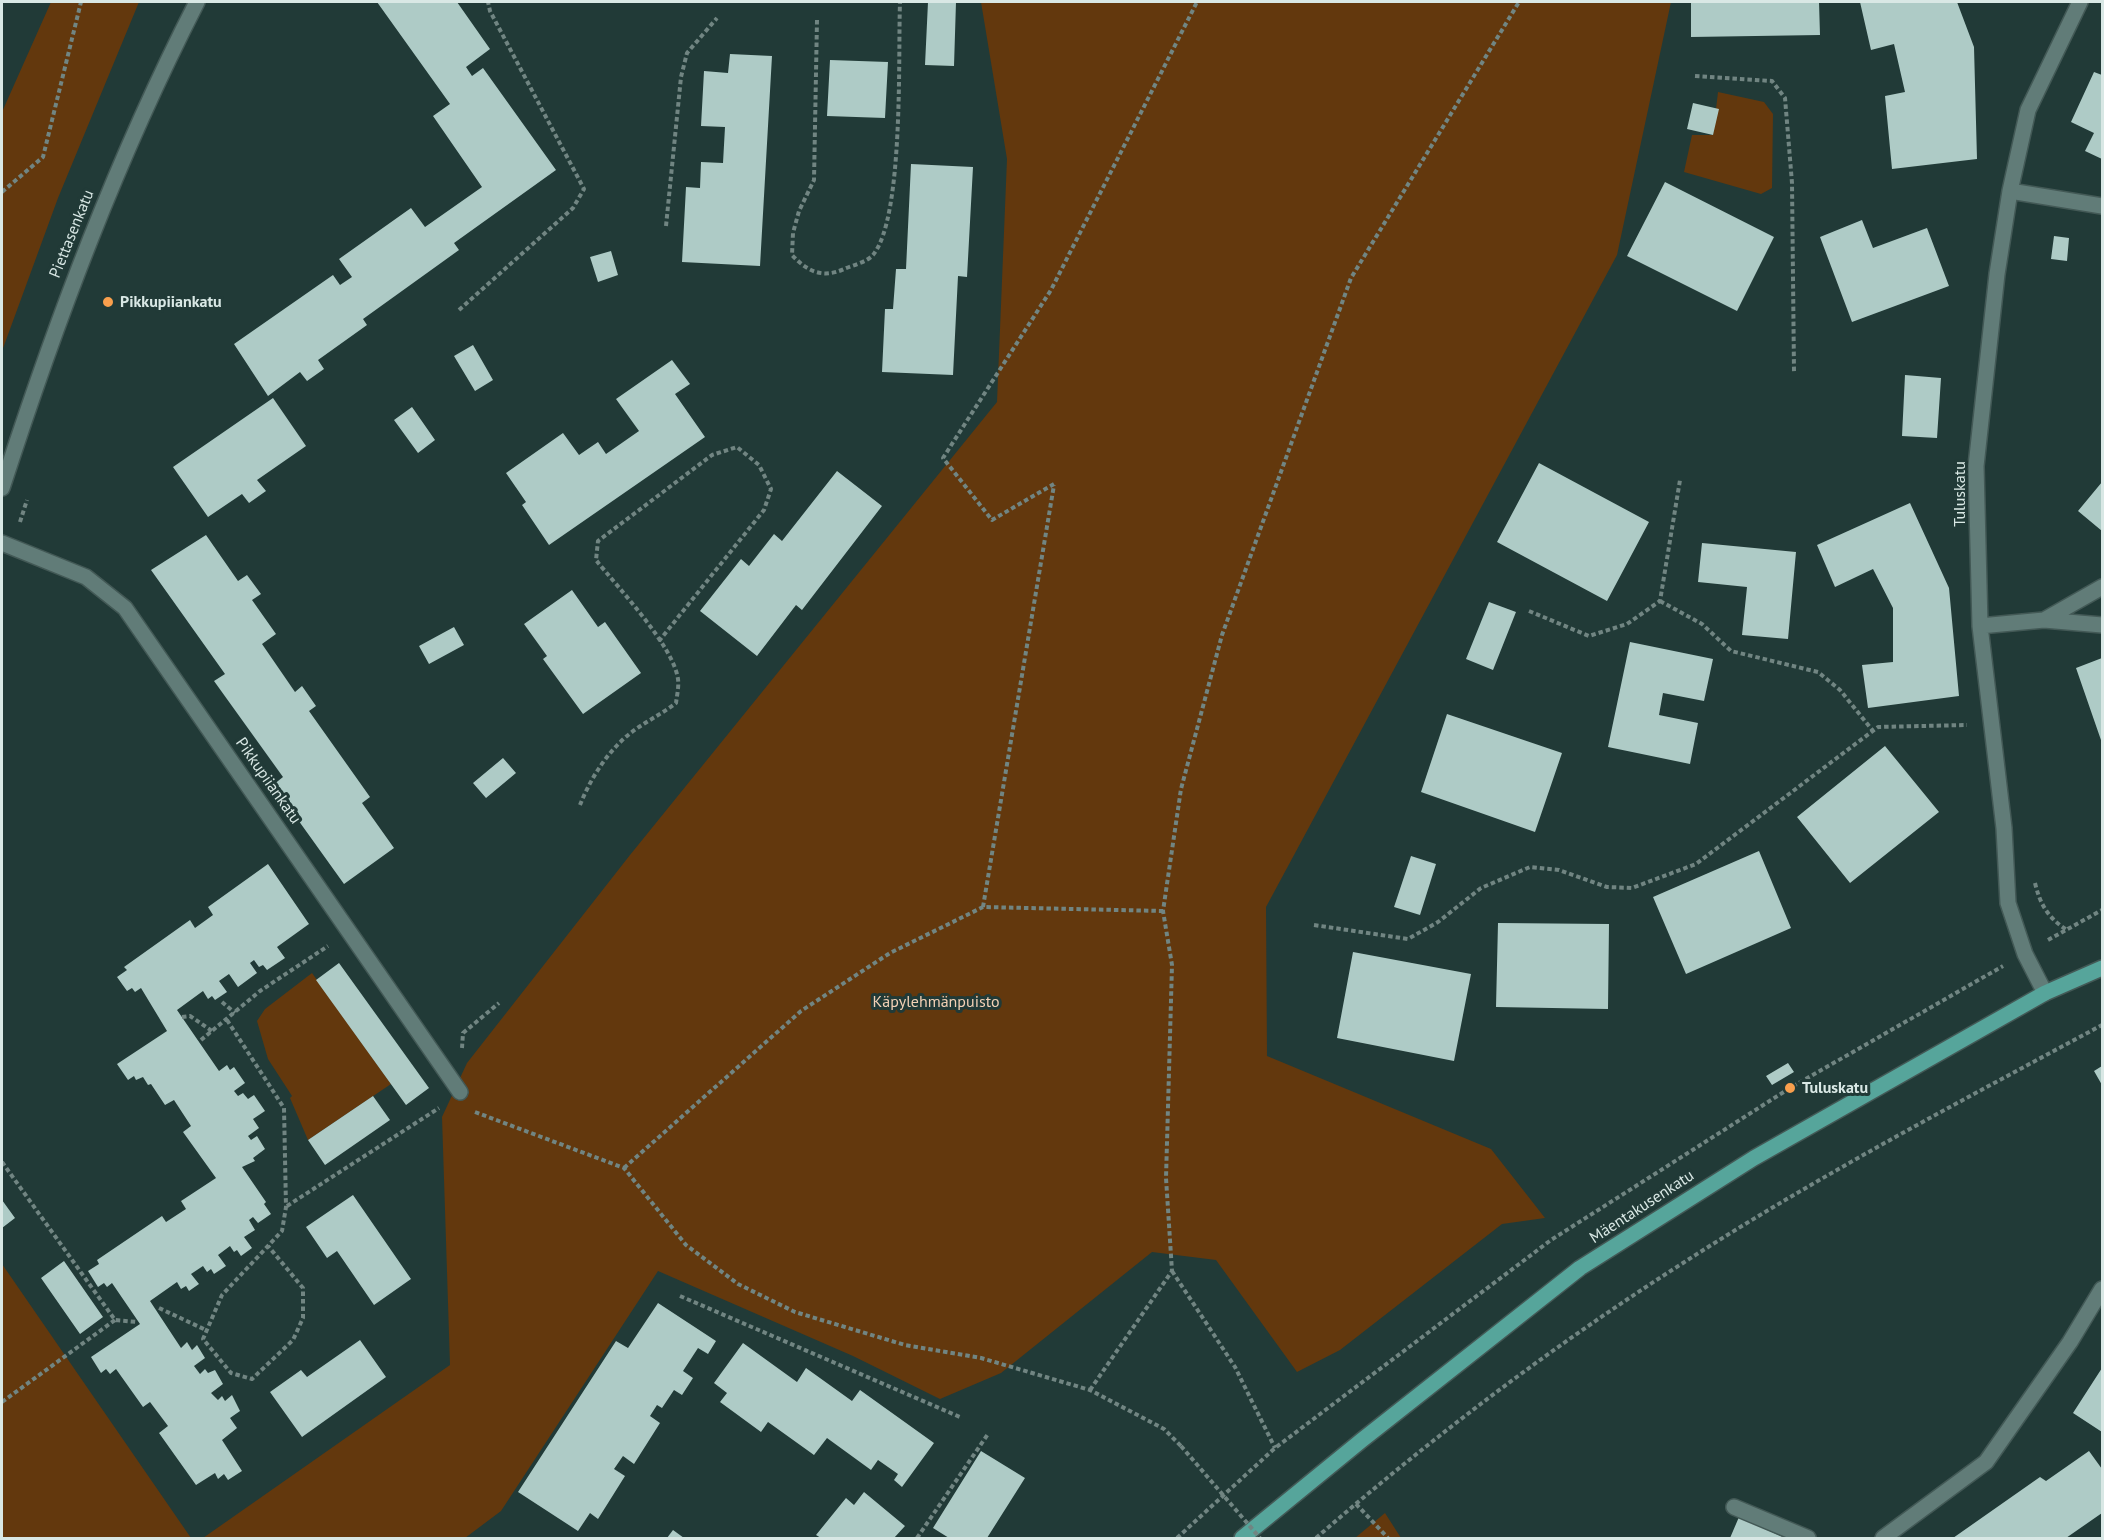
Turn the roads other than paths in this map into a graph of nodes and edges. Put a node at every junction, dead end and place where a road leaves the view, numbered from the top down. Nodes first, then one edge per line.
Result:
1 (197, 2) edge
2 (2080, 2) edge
3 (2010, 191) junction
4 (2103, 206) edge
5 (2, 488) edge
6 (6, 545) edge
7 (2103, 588) edge
8 (2044, 620) junction
9 (2103, 625) edge
10 (1980, 626) junction
11 (2103, 968) edge
12 (2044, 993) junction
13 (460, 1092) road end
14 (2103, 1289) edge
15 (1734, 1507) dead end
16 (1242, 1539) edge
17 (1808, 1539) edge
18 (1883, 1539) edge

1 - 5 street, Piettasenkatu
2 - 3 street, Tuluskatu
3 - 4 street
3 - 10 street, Tuluskatu
6 - 13 street, Pikkupiiankatu
7 - 8 street
8 - 9 street
8 - 10 street
10 - 12 street, Tuluskatu
11 - 12 main road, Mäentakusenkatu
12 - 16 main road, Mäentakusenkatu
14 - 18 street
15 - 17 street

